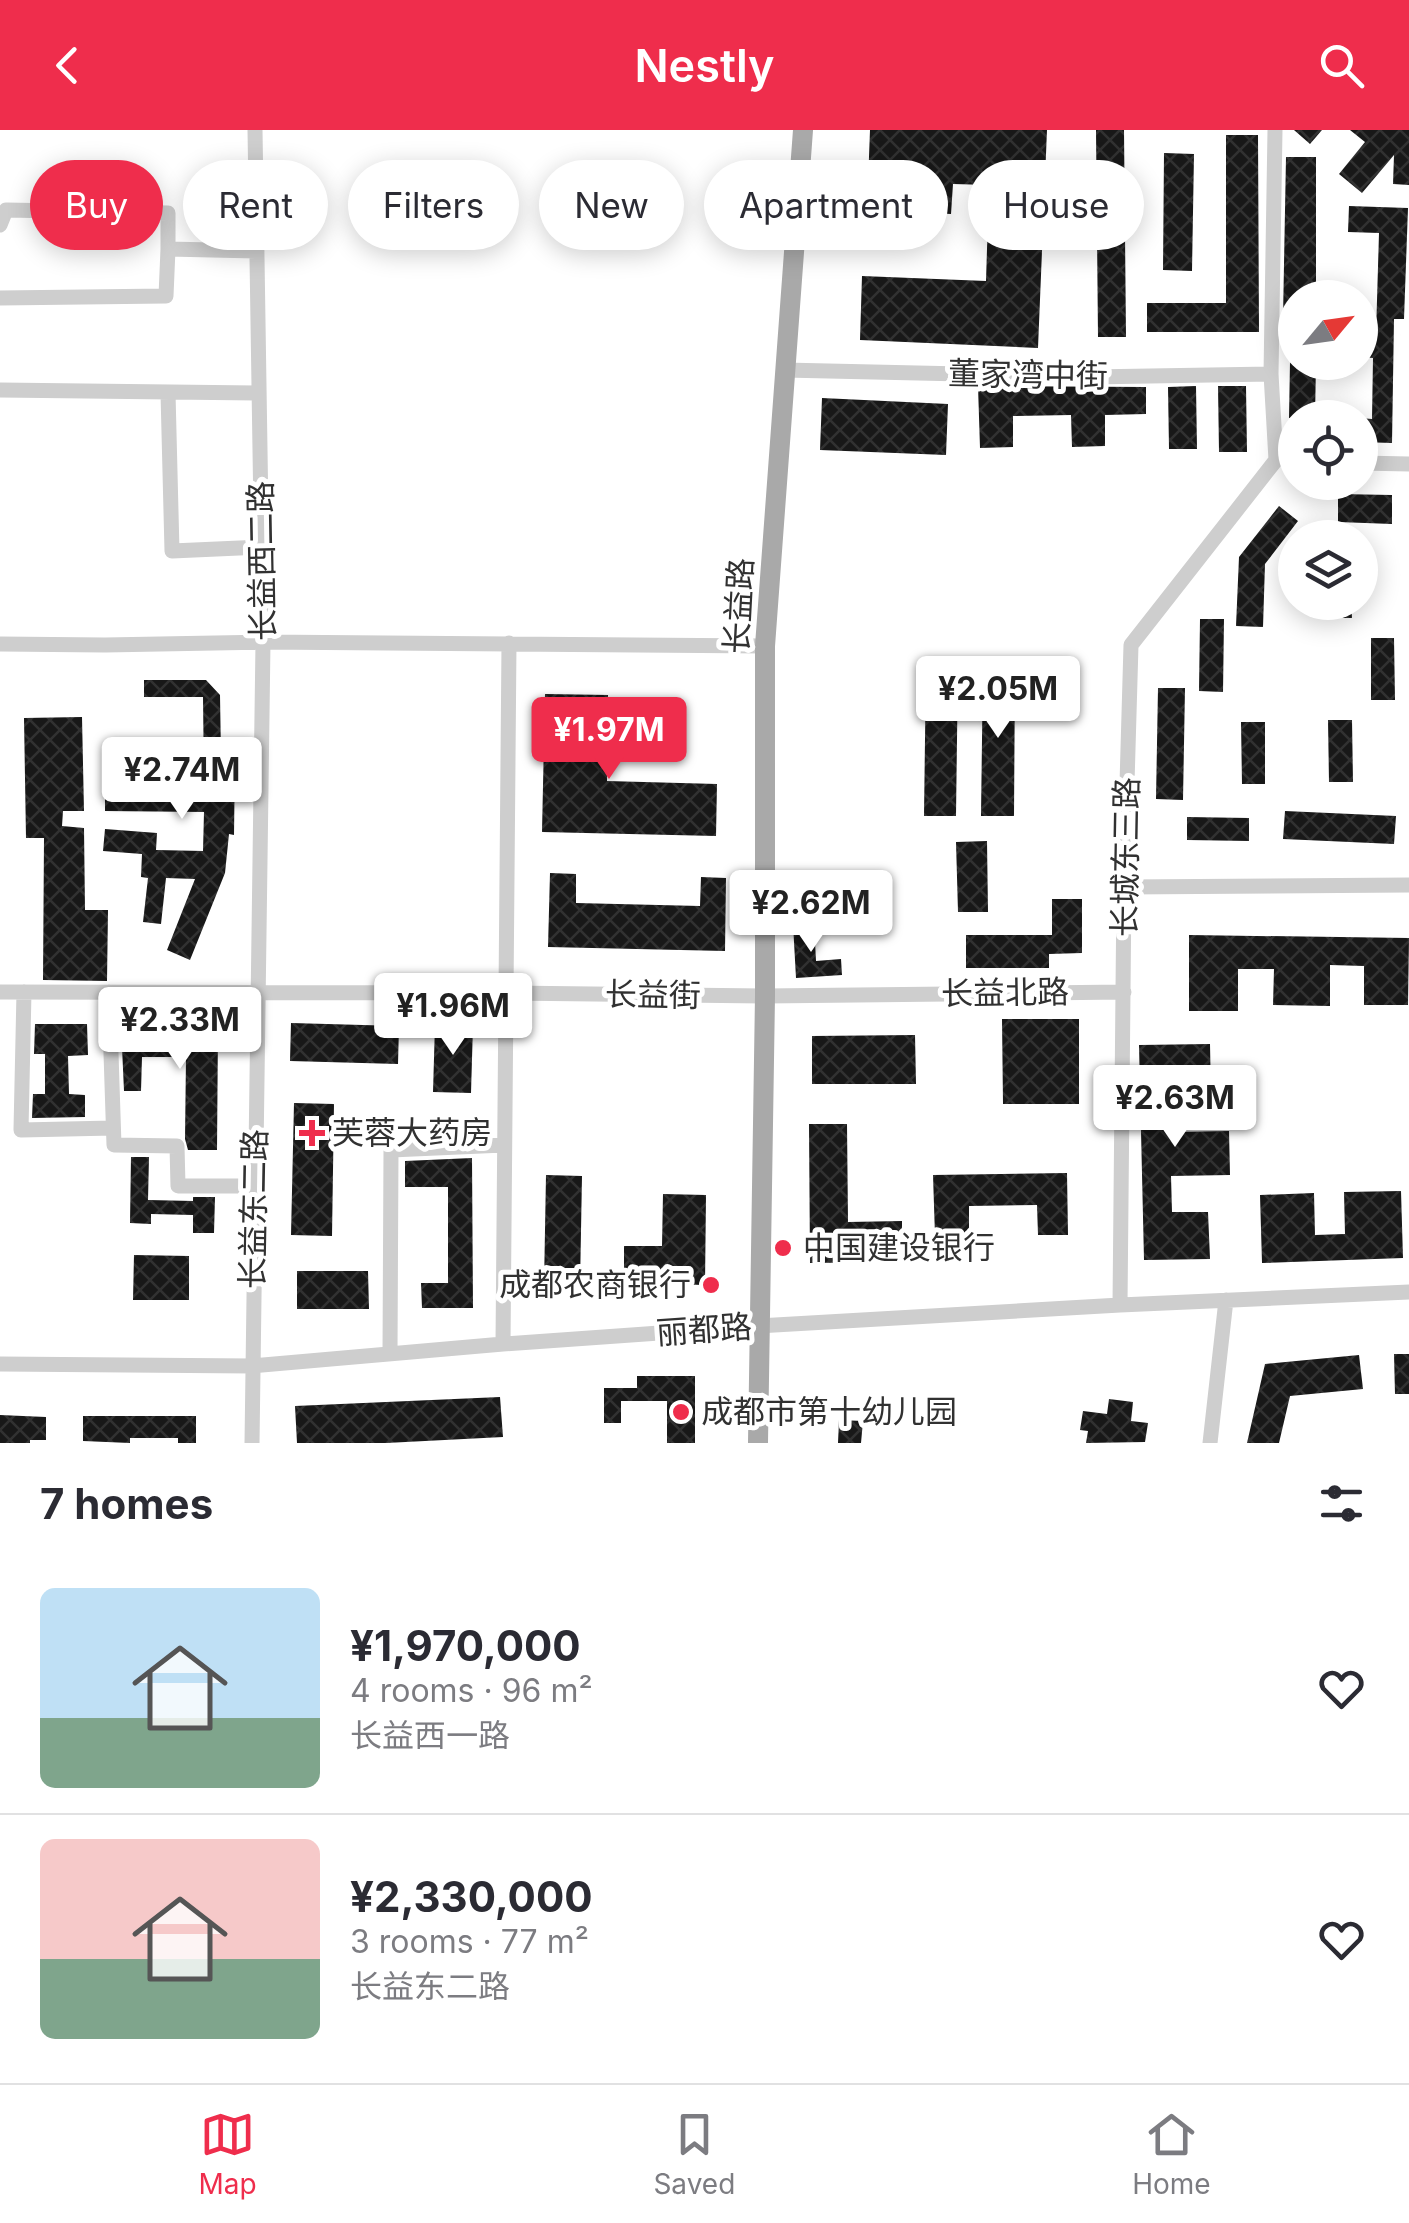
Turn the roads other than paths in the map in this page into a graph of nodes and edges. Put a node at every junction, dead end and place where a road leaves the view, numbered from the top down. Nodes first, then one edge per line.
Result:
1 (255, 130) edge
2 (803, 130) edge
3 (1275, 130) edge
4 (256, 160) edge
5 (0, 224) edge
6 (168, 249) junction
7 (183, 249) edge
8 (257, 250) edge
9 (0, 298) edge
10 (784, 370) junction
11 (1271, 374) junction
12 (0, 390) edge
13 (168, 393) junction
14 (259, 393) junction
15 (1276, 460) joint
16 (1378, 463) edge
17 (1409, 464) edge
18 (262, 546) junction
19 (263, 642) junction
20 (509, 643) junction
21 (0, 644) edge
22 (766, 646) junction
23 (1409, 885) edge
24 (1124, 887) junction
25 (0, 992) edge
26 (24, 992) junction
27 (109, 992) junction
28 (257, 992) junction
29 (1124, 992) junction
30 (506, 993) junction
31 (765, 996) junction
32 (113, 1128) junction
33 (504, 1145) junction
34 (254, 1186) junction
35 (1409, 1292) edge
36 (1226, 1300) junction
37 (1120, 1305) junction
38 (758, 1326) junction
39 (503, 1344) junction
40 (390, 1354) junction
41 (0, 1364) edge
42 (252, 1366) junction
43 (252, 1443) edge
44 (758, 1443) edge
45 (1210, 1443) edge

1 - 4 street, 长益西二路
2 - 10 main road, 长益路
3 - 11 street
5 - 6 street
6 - 7 street
6 - 9 street
8 - 14 street, 长益西二路
10 - 11 street, 董家湾中街
10 - 22 main road, 长益路
11 - 15 street
12 - 13 street
13 - 14 street
13 - 18 street
14 - 18 street, 长益西二路
15 - 24 street, 长城东三路
16 - 17 street
18 - 19 street, 长益西二路
19 - 20 street
19 - 21 street
19 - 28 street, 长益西二路
20 - 22 street
20 - 30 street
22 - 31 main road, 长益路
23 - 24 street
24 - 29 street, 长城东三路
25 - 26 street, 长益街
26 - 27 street, 长益街
26 - 32 street
27 - 28 street, 长益街
27 - 32 street
28 - 30 street, 长益街
28 - 34 street, 长益东二路
29 - 31 street, 长益北路
29 - 37 street, 长城东三路
30 - 31 street, 长益街
30 - 33 street
31 - 38 main road, 长益路
32 - 34 street
33 - 39 street
33 - 40 street
34 - 42 street, 长益东二路
35 - 36 street, 丽都路
36 - 37 street, 丽都路
36 - 45 street
37 - 38 street, 丽都路
38 - 39 street, 丽都路
38 - 44 main road, 长益路
39 - 40 street, 丽都路
40 - 42 street, 丽都路
41 - 42 street, 丽都路
42 - 43 street, 长益东二路

